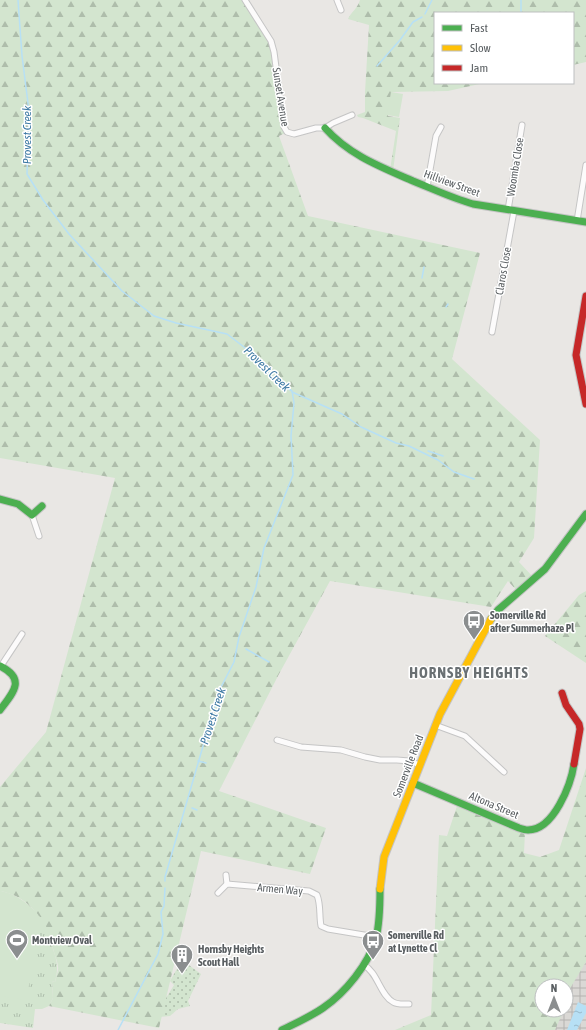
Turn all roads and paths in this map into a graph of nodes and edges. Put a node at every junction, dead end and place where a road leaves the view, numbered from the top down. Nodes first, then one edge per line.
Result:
1 (245, 0) edge
2 (337, 0) edge
3 (342, 10) dead end
4 (352, 115) dead end
5 (522, 125) dead end
6 (441, 127) dead end
7 (325, 128) junction
8 (586, 165) edge
9 (427, 187) junction
10 (511, 210) junction
11 (577, 221) junction
12 (586, 222) edge
13 (586, 296) edge
14 (492, 332) dead end
15 (586, 404) edge
16 (0, 499) edge
17 (42, 506) dead end
18 (32, 515) junction
19 (585, 518) edge
20 (38, 536) dead end
21 (22, 634) dead end
22 (1, 666) edge
23 (562, 693) dead end
24 (0, 710) edge
25 (435, 726) junction
26 (583, 728) edge
27 (277, 740) dead end
28 (420, 765) junction
29 (504, 772) dead end
30 (413, 783) junction
31 (226, 876) dead end
32 (226, 884) junction
33 (218, 893) dead end
34 (376, 937) junction
35 (364, 965) junction
36 (409, 1004) dead end
37 (282, 1030) edge

1 - 7 street, Sunset Avenue
2 - 3 street
4 - 7 street, Sunset Avenue
5 - 10 street, Woomba Close
6 - 9 street
7 - 9 street, Hillview Street
8 - 11 street
9 - 10 street, Hillview Street
10 - 11 street, Hillview Street
10 - 14 street, Claros Close
11 - 12 street, Hillview Street
13 - 15 street
16 - 18 street
17 - 18 street
18 - 20 street
19 - 25 street, Somerville Road
21 - 22 street
22 - 24 street
23 - 26 street, Altona Street
25 - 28 street, Somerville Road
25 - 29 street
26 - 30 street, Altona Street
27 - 28 street
28 - 30 street, Somerville Road
30 - 34 street, Somerville Road
31 - 32 street
32 - 33 street
32 - 34 street, Armen Way
34 - 35 street, Somerville Road
35 - 36 street
35 - 37 street, Somerville Road

